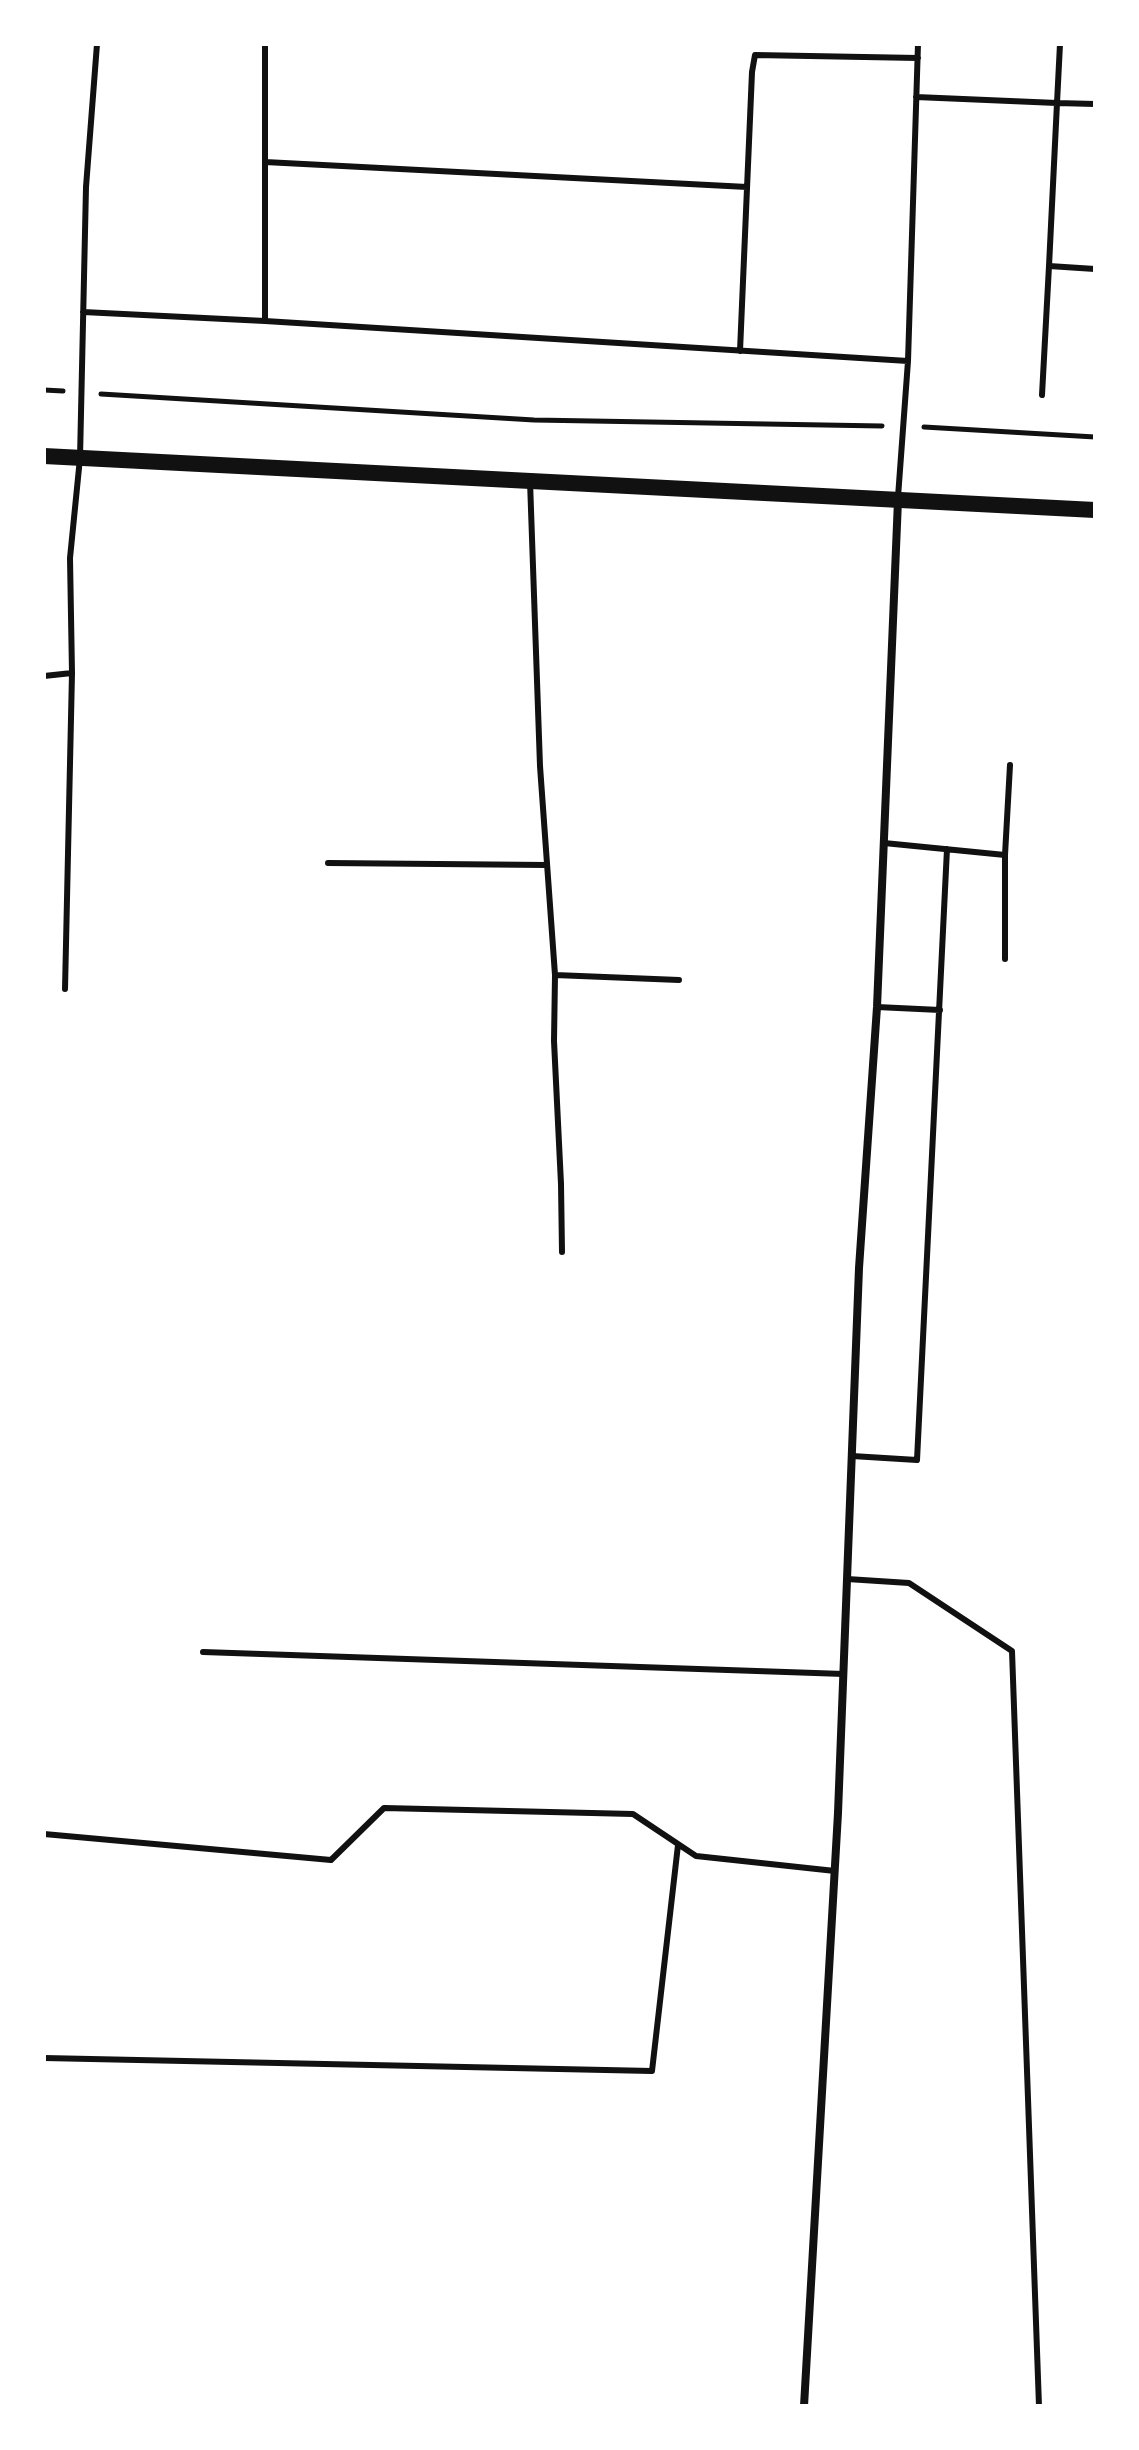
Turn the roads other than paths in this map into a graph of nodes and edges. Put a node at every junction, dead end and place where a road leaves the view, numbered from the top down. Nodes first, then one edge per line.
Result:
1 (97, 44) edge
2 (265, 44) edge
3 (918, 44) edge
4 (1060, 44) edge
5 (918, 58) junction
6 (916, 97) junction
7 (1057, 103) junction
8 (1095, 104) edge
9 (265, 162) junction
10 (747, 187) junction
11 (1049, 266) junction
12 (1095, 269) edge
13 (83, 312) junction
14 (265, 321) junction
15 (740, 351) junction
16 (908, 361) junction
17 (1042, 395) dead end
18 (44, 456) edge
19 (80, 458) junction
20 (530, 481) junction
21 (898, 500) junction
22 (1095, 510) edge
23 (72, 673) junction
24 (44, 676) edge
25 (1010, 765) dead end
26 (884, 843) junction
27 (947, 849) junction
28 (1005, 855) junction
29 (328, 863) dead end
30 (547, 865) junction
31 (1005, 959) dead end
32 (555, 975) junction
33 (679, 980) dead end
34 (65, 989) dead end
35 (877, 1007) junction
36 (940, 1010) junction
37 (562, 1252) dead end
38 (852, 1456) junction
39 (847, 1579) junction
40 (203, 1652) dead end
41 (844, 1674) junction
42 (44, 1834) edge
43 (678, 1845) junction
44 (835, 1871) junction
45 (44, 2058) edge
46 (804, 2406) edge
47 (1039, 2406) edge

1 - 13 lane
2 - 9 lane
3 - 5 lane
4 - 7 lane
5 - 6 lane
5 - 10 lane
6 - 7 lane
6 - 16 lane
7 - 8 lane
7 - 11 lane
9 - 10 lane
9 - 14 lane
10 - 15 lane
11 - 12 lane
11 - 17 lane
13 - 14 lane
13 - 19 lane
14 - 15 lane
15 - 16 lane
16 - 21 lane
18 - 19 main road
19 - 20 main road
19 - 23 lane
20 - 21 main road
20 - 30 lane
21 - 22 main road
21 - 26 street
23 - 24 lane
23 - 34 lane
25 - 28 lane
26 - 27 lane
26 - 35 street
27 - 28 lane
27 - 36 lane
28 - 31 lane
29 - 30 lane
30 - 32 lane
32 - 33 lane
32 - 37 lane
35 - 36 lane
35 - 38 street
36 - 38 lane
38 - 39 street
39 - 41 street
39 - 47 lane
40 - 41 lane
41 - 44 street
42 - 43 lane
43 - 44 lane
43 - 45 lane
44 - 46 street

